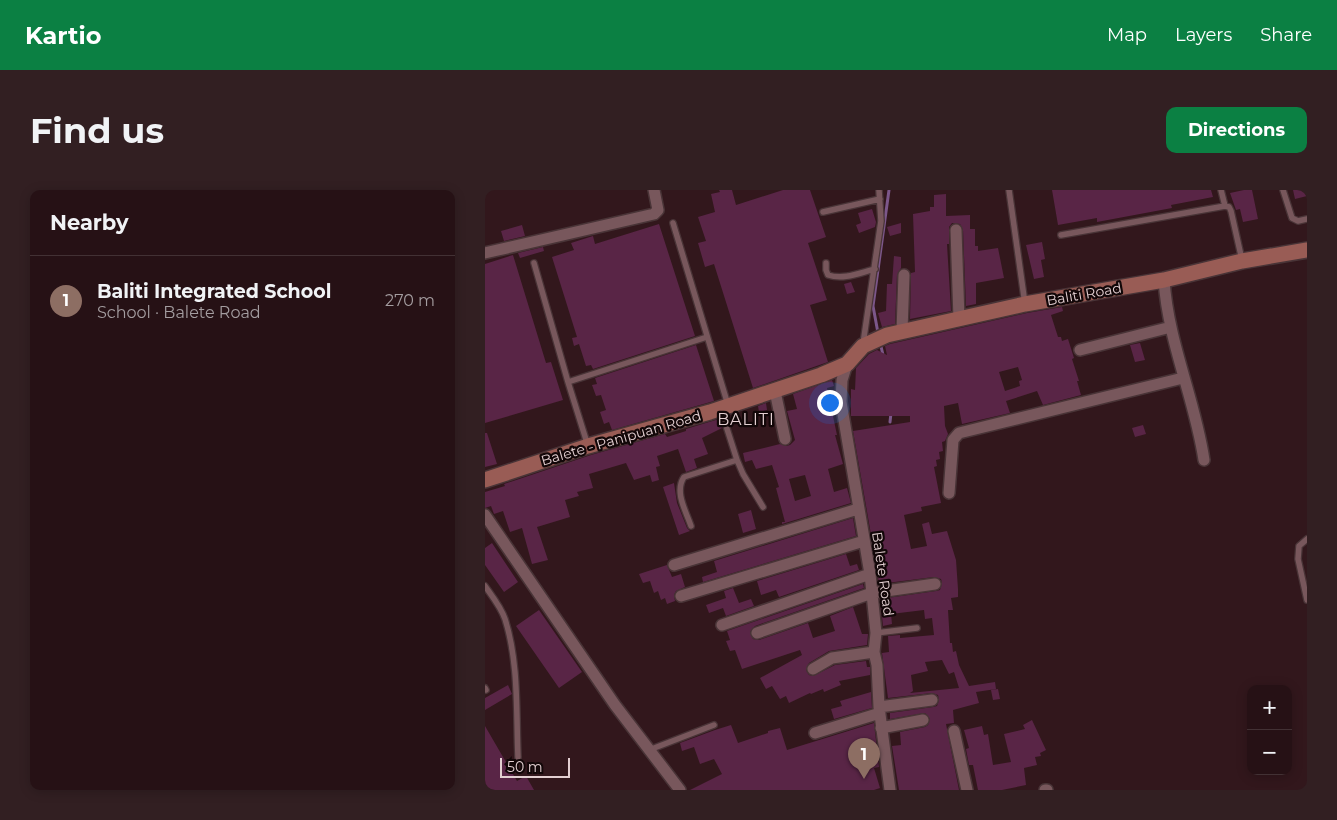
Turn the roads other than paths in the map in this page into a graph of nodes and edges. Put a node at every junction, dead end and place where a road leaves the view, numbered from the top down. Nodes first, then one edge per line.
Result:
1 (654, 190) edge
2 (879, 190) edge
3 (1009, 190) edge
4 (1221, 190) edge
5 (1283, 190) edge
6 (880, 199) junction
7 (1225, 206) junction
8 (823, 212) dead end
9 (1307, 219) edge
10 (673, 223) dead end
11 (956, 230) dead end
12 (1061, 235) dead end
13 (1307, 250) edge
14 (485, 253) edge
15 (534, 262) dead end
16 (1242, 262) junction
17 (826, 263) dead end
18 (875, 269) junction
19 (903, 275) dead end
20 (1164, 280) junction
21 (1025, 304) junction
22 (959, 319) junction
23 (1171, 327) junction
24 (895, 333) junction
25 (707, 338) junction
26 (867, 344) junction
27 (1080, 350) dead end
28 (847, 364) junction
29 (1183, 378) junction
30 (568, 382) junction
31 (775, 391) junction
32 (725, 407) junction
33 (785, 439) dead end
34 (588, 446) junction
35 (737, 460) junction
36 (1204, 460) dead end
37 (485, 480) edge
38 (949, 493) dead end
39 (763, 507) dead end
40 (858, 509) junction
41 (485, 515) edge
42 (691, 526) dead end
43 (1307, 539) edge
44 (864, 541) junction
45 (674, 565) dead end
46 (871, 574) junction
47 (935, 584) dead end
48 (485, 586) edge
49 (872, 593) junction
50 (681, 596) dead end
51 (1307, 600) edge
52 (722, 625) dead end
53 (917, 628) dead end
54 (757, 633) dead end
55 (876, 633) junction
56 (874, 652) junction
57 (813, 669) dead end
58 (932, 700) dead end
59 (879, 710) junction
60 (923, 720) dead end
61 (714, 725) dead end
62 (881, 728) junction
63 (953, 731) dead end
64 (815, 733) dead end
65 (649, 750) junction
66 (519, 757) dead end
67 (680, 790) edge
68 (890, 790) edge
69 (967, 790) edge

1 - 14 street
2 - 6 lane
3 - 21 lane
4 - 7 lane
5 - 9 lane
6 - 8 lane
6 - 18 lane
7 - 12 lane
7 - 16 lane
10 - 25 lane
11 - 22 street
13 - 16 main road, Baliti Road
15 - 30 lane
16 - 20 main road, Baliti Road
17 - 18 lane
18 - 26 lane
19 - 24 street
20 - 21 main road, Baliti Road
20 - 23 street
21 - 22 main road, Baliti Road
22 - 24 main road, Baliti Road
23 - 27 street
23 - 29 street
24 - 26 main road, Baliti Road
25 - 30 lane
25 - 32 lane
26 - 28 main road, Balete - Panipuan Road
28 - 31 main road, Balete - Panipuan Road
28 - 40 street, Balete Road
29 - 36 street
29 - 38 street
30 - 34 lane
31 - 32 main road, Balete - Panipuan Road
31 - 33 street
32 - 34 main road, Balete - Panipuan Road
32 - 35 lane
34 - 37 main road, Balete - Panipuan Road
35 - 39 lane
35 - 42 lane
40 - 44 street, Balete Road
40 - 45 street
41 - 65 street
43 - 51 lane
44 - 46 street, Balete Road
44 - 50 street
46 - 49 street, Balete Road
46 - 52 street
47 - 49 street
48 - 66 lane
49 - 54 street
49 - 55 street, Balete Road
53 - 55 lane
55 - 56 street, Balete Road
56 - 57 street
56 - 59 street, Balete Road
58 - 59 street
59 - 62 street, Balete Road
59 - 64 street
60 - 62 street
61 - 65 lane
62 - 68 street, Balete Road
63 - 69 street
65 - 67 street

